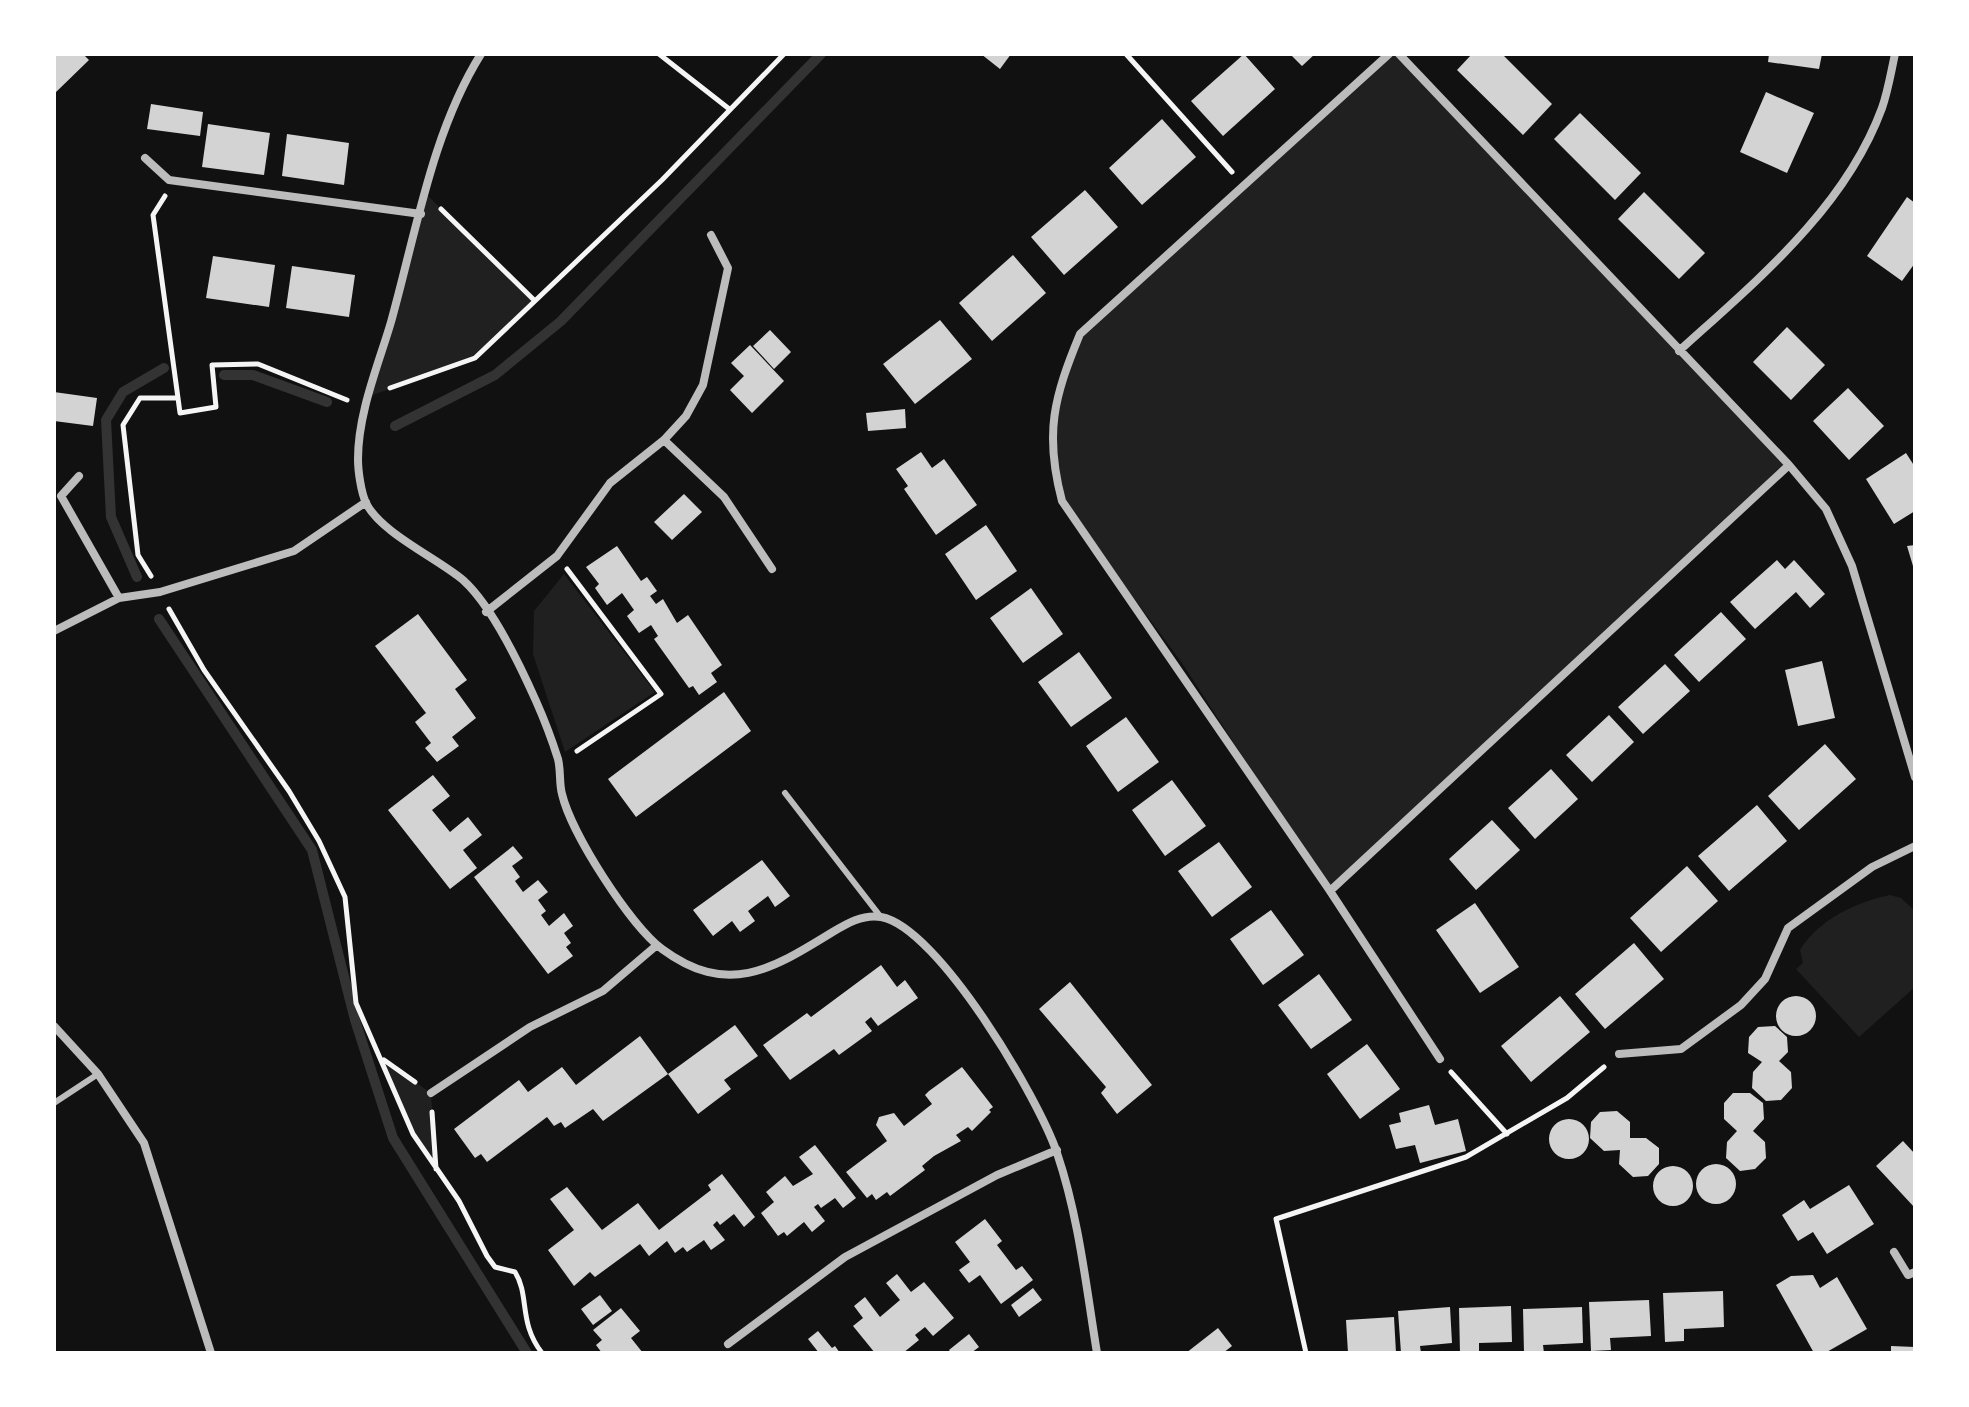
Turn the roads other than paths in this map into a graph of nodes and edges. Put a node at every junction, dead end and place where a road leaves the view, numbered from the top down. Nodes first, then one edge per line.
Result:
1 (481, 54) edge
2 (1389, 54) edge
3 (1399, 54) edge
4 (1895, 54) edge
5 (145, 158) dead end
6 (421, 214) junction
7 (711, 235) dead end
8 (1679, 351) junction
9 (664, 440) junction
10 (1789, 465) junction
11 (79, 476) dead end
12 (366, 502) junction
13 (772, 569) dead end
14 (119, 598) junction
15 (486, 612) junction
16 (54, 631) edge
17 (1915, 777) edge
18 (785, 793) dead end
19 (1915, 846) edge
20 (1330, 891) junction
21 (880, 916) junction
22 (657, 945) junction
23 (54, 1026) edge
24 (1619, 1054) road end
25 (1440, 1059) road end
26 (98, 1074) junction
27 (431, 1093) dead end
28 (54, 1103) edge
29 (1057, 1150) junction
30 (1894, 1252) dead end
31 (1915, 1272) edge
32 (728, 1344) dead end
33 (211, 1353) edge
34 (1097, 1353) edge

1 - 6 street
2 - 20 street
3 - 8 street
4 - 8 street
5 - 6 street
6 - 12 street
7 - 9 street
8 - 10 street
9 - 13 street
9 - 15 street
10 - 17 street
10 - 20 street
11 - 14 street
12 - 14 street
12 - 15 street
14 - 16 street
15 - 22 street
18 - 21 lane
19 - 24 street
20 - 25 street
21 - 22 street
21 - 29 street
22 - 27 street
23 - 26 street
26 - 28 lane
26 - 33 street
29 - 32 street
29 - 34 street
30 - 31 street

